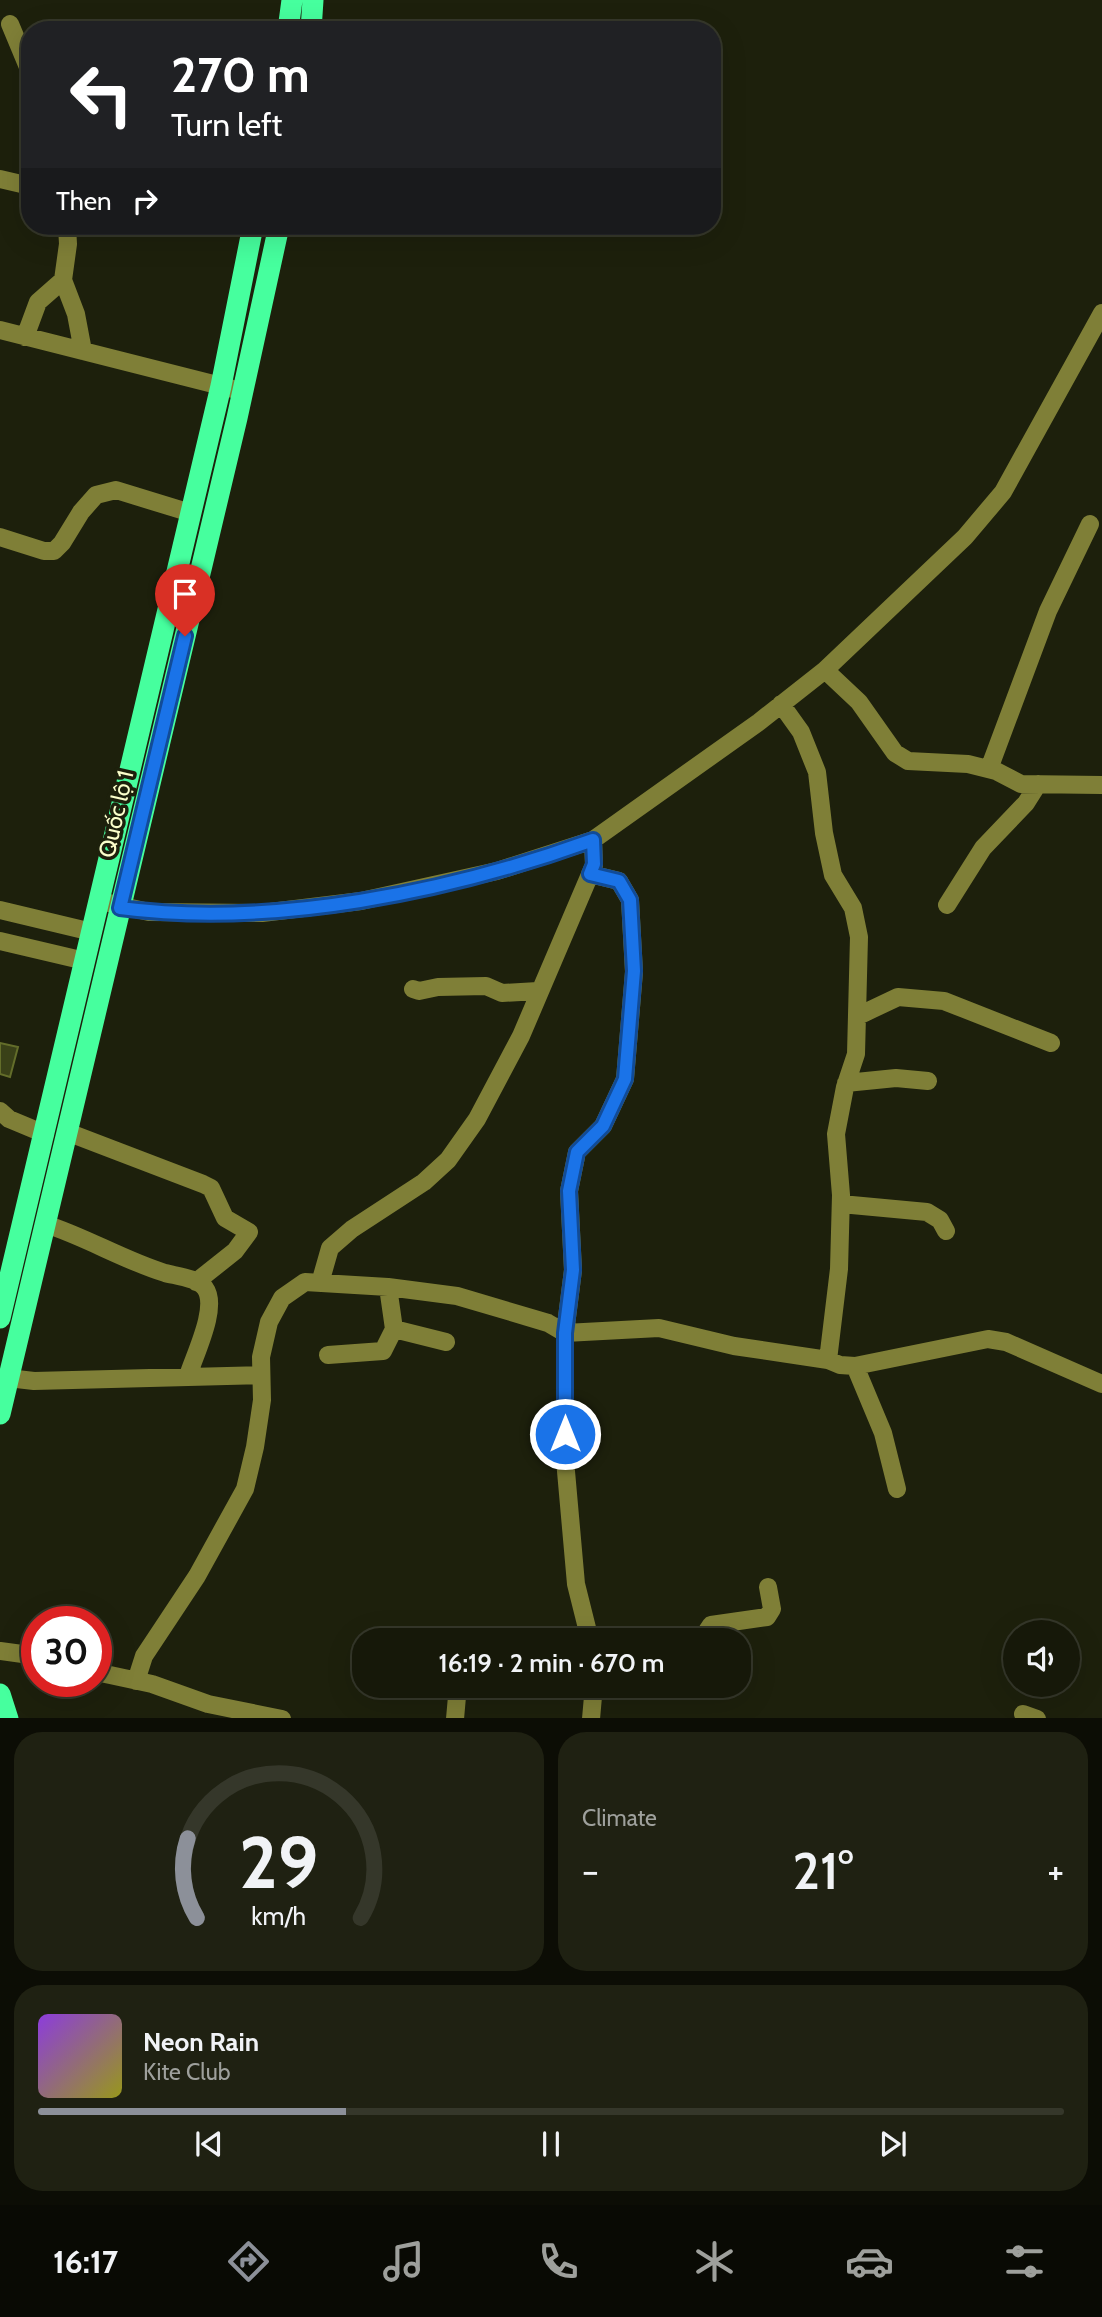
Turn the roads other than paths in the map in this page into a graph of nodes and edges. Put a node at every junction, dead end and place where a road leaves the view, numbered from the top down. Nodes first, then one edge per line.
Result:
1 (292, 0) edge
2 (313, 0) edge
3 (289, 21) edge
4 (312, 21) edge
5 (10, 24) dead end
6 (21, 50) edge
7 (0, 179) edge
8 (21, 184) edge
9 (68, 235) edge
10 (251, 235) edge
11 (277, 235) edge
12 (63, 280) junction
13 (1102, 313) edge
14 (0, 330) edge
15 (25, 337) junction
16 (83, 351) junction
17 (221, 386) junction
18 (243, 391) junction
19 (191, 513) junction
20 (1090, 524) dead end
21 (0, 537) edge
22 (825, 670) junction
23 (781, 704) junction
24 (989, 769) junction
25 (1038, 784) junction
26 (1102, 785) edge
27 (593, 840) junction
28 (590, 874) junction
29 (100, 900) junction
30 (947, 905) dead end
31 (120, 908) junction
32 (0, 910) edge
33 (92, 932) junction
34 (0, 941) edge
35 (85, 961) junction
36 (413, 989) dead end
37 (538, 991) junction
38 (859, 1016) junction
39 (1051, 1043) dead end
40 (928, 1080) dead end
41 (846, 1083) junction
42 (0, 1111) edge
43 (67, 1132) junction
44 (45, 1134) junction
45 (841, 1204) junction
46 (45, 1224) junction
47 (946, 1231) dead end
48 (196, 1282) junction
49 (320, 1283) junction
50 (388, 1287) junction
51 (0, 1318) edge
52 (394, 1329) junction
53 (565, 1333) junction
54 (446, 1342) dead end
55 (328, 1355) dead end
56 (828, 1360) junction
57 (855, 1367) junction
58 (261, 1375) junction
59 (188, 1376) junction
60 (8, 1378) junction
61 (1102, 1384) edge
62 (0, 1414) edge
63 (897, 1489) dead end
64 (768, 1587) dead end
65 (587, 1628) edge
66 (708, 1628) edge
67 (0, 1651) edge
68 (21, 1654) edge
69 (112, 1677) edge
70 (136, 1681) junction
71 (0, 1694) edge
72 (457, 1698) edge
73 (593, 1698) edge
74 (8, 1718) edge
75 (282, 1718) edge
76 (456, 1718) edge
77 (591, 1718) edge

1 - 3 highway
2 - 4 highway
5 - 6 street
7 - 8 street
9 - 12 street
10 - 17 highway, Quốc lộ 1
11 - 18 highway, Quốc lộ 1
12 - 15 street
12 - 16 street
13 - 22 street
14 - 15 street
15 - 16 street
16 - 17 street
17 - 18 street
17 - 19 highway, Quốc lộ 1
18 - 31 highway, Quốc lộ 1
19 - 21 street
19 - 29 highway, Quốc lộ 1
20 - 24 street
22 - 23 street
22 - 24 street
23 - 27 street
23 - 38 street
24 - 25 street
25 - 26 street
25 - 30 street
27 - 28 street
27 - 31 street
28 - 37 street
28 - 53 street
29 - 31 street
29 - 33 highway, Quốc lộ 1
31 - 43 highway, Quốc lộ 1
32 - 33 street
33 - 35 highway, Quốc lộ 1
34 - 35 street
35 - 44 highway, Quốc lộ 1
36 - 37 street
37 - 49 street
38 - 39 street
38 - 41 street
40 - 41 street
41 - 45 street
42 - 44 street
43 - 46 highway, Quốc lộ 1
43 - 48 street
44 - 51 highway, Quốc lộ 1
45 - 47 street
45 - 56 street
46 - 48 street
46 - 60 highway, Quốc lộ 1
48 - 59 street
49 - 50 street
49 - 58 street
50 - 52 street
50 - 53 street
52 - 54 street
52 - 55 street
53 - 56 street
53 - 65 street
56 - 57 street
57 - 61 street
57 - 63 street
58 - 59 street
58 - 70 street
59 - 60 street
60 - 62 highway, Quốc lộ 1
64 - 66 street
67 - 68 street
69 - 70 street
70 - 75 street
71 - 74 highway
72 - 76 street
73 - 77 street

